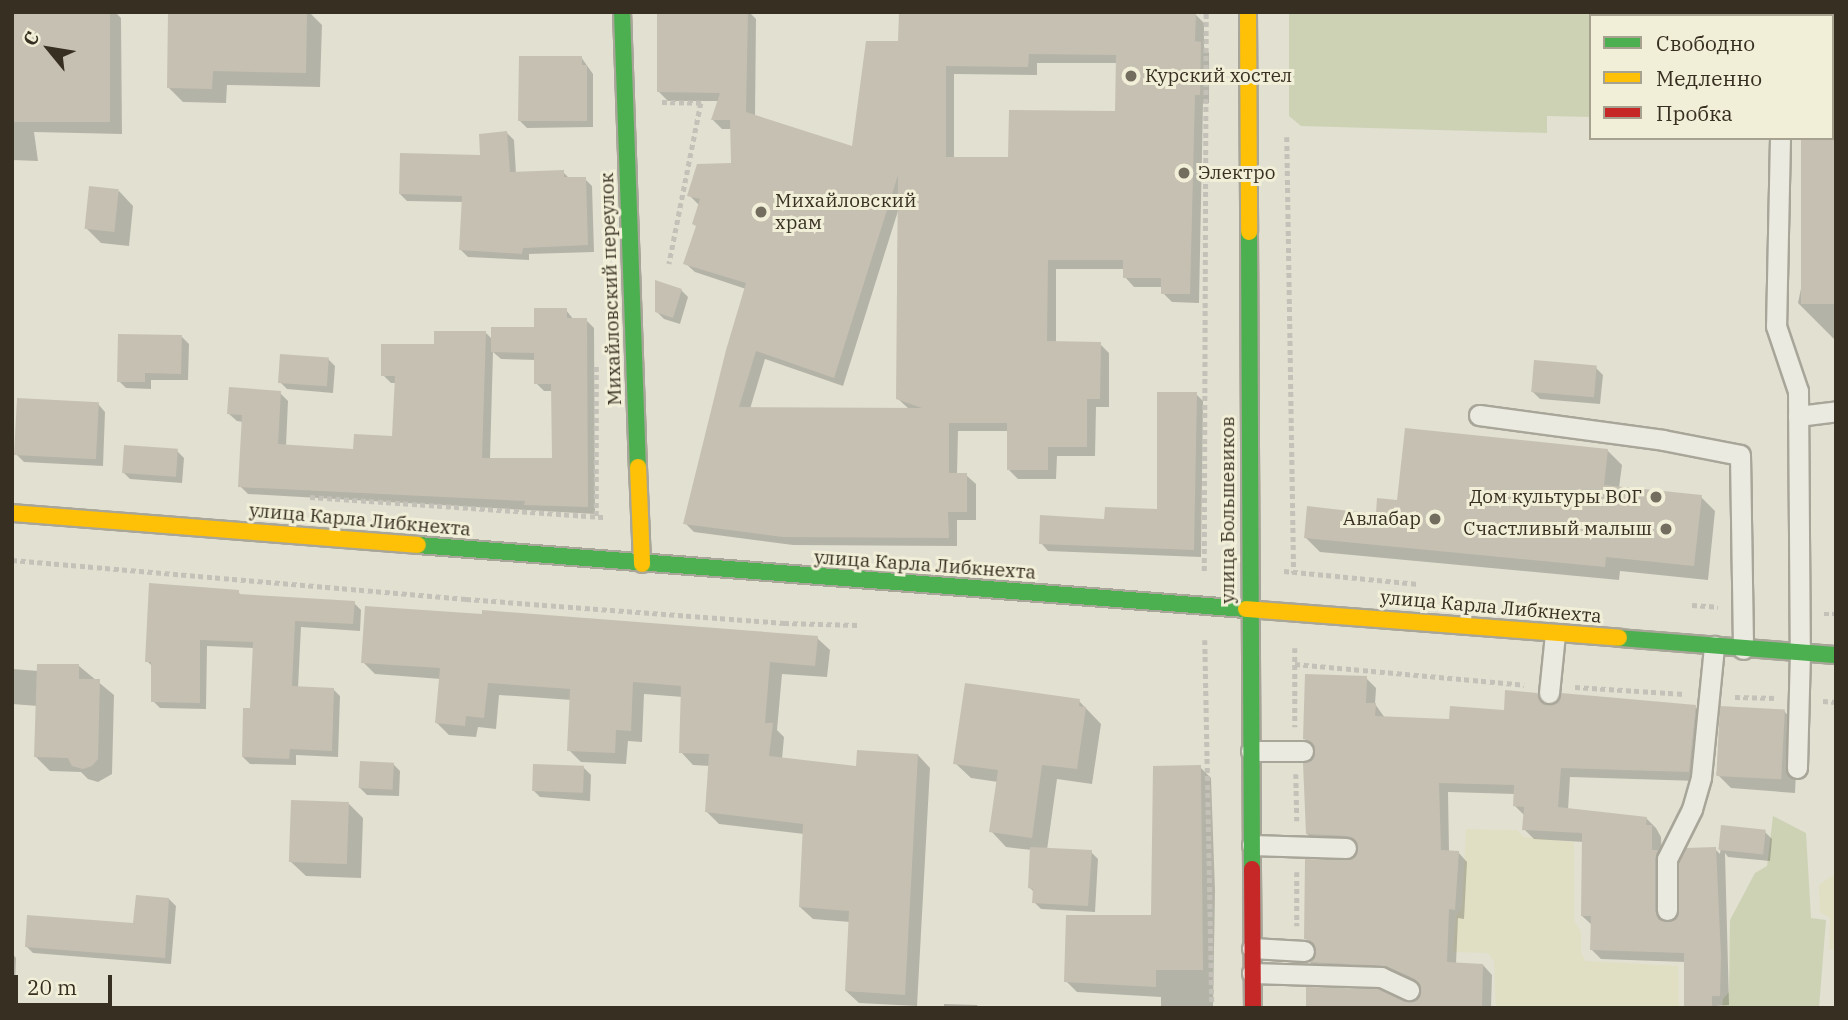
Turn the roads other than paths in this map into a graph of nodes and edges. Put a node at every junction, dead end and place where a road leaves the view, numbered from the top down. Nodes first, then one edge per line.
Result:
1 (622, 12) edge
2 (1248, 12) edge
3 (1780, 140) edge
4 (1836, 411) edge
5 (1479, 415) dead end
6 (1798, 416) junction
7 (12, 513) edge
8 (642, 564) junction
9 (1250, 609) junction
10 (1555, 634) junction
11 (1714, 646) junction
12 (1743, 649) junction
13 (1800, 652) junction
14 (1836, 655) edge
15 (1549, 693) dead end
16 (1251, 751) junction
17 (1299, 751) road end
18 (1797, 768) dead end
19 (1252, 845) junction
20 (1346, 848) dead end
21 (1667, 910) dead end
22 (1252, 947) junction
23 (1301, 951) road end
24 (1252, 973) junction
25 (1409, 990) dead end
26 (1253, 1008) edge

1 - 8 street, Михайловский переулок
2 - 9 street, улица Большевиков
3 - 6 lane
4 - 6 lane
5 - 12 lane
6 - 13 lane
7 - 8 street, улица Карла Либкнехта
8 - 9 street, улица Карла Либкнехта
9 - 10 street, улица Карла Либкнехта
9 - 16 street, улица Большевиков
10 - 11 street, улица Карла Либкнехта
10 - 15 lane
11 - 12 street, улица Карла Либкнехта
11 - 21 lane
12 - 13 street, улица Карла Либкнехта
13 - 14 street, улица Карла Либкнехта
13 - 18 lane
16 - 17 lane
16 - 19 street, улица Большевиков
19 - 20 lane
19 - 22 street, улица Большевиков
22 - 23 lane
22 - 24 street, улица Большевиков
24 - 25 lane
24 - 26 street, улица Большевиков

